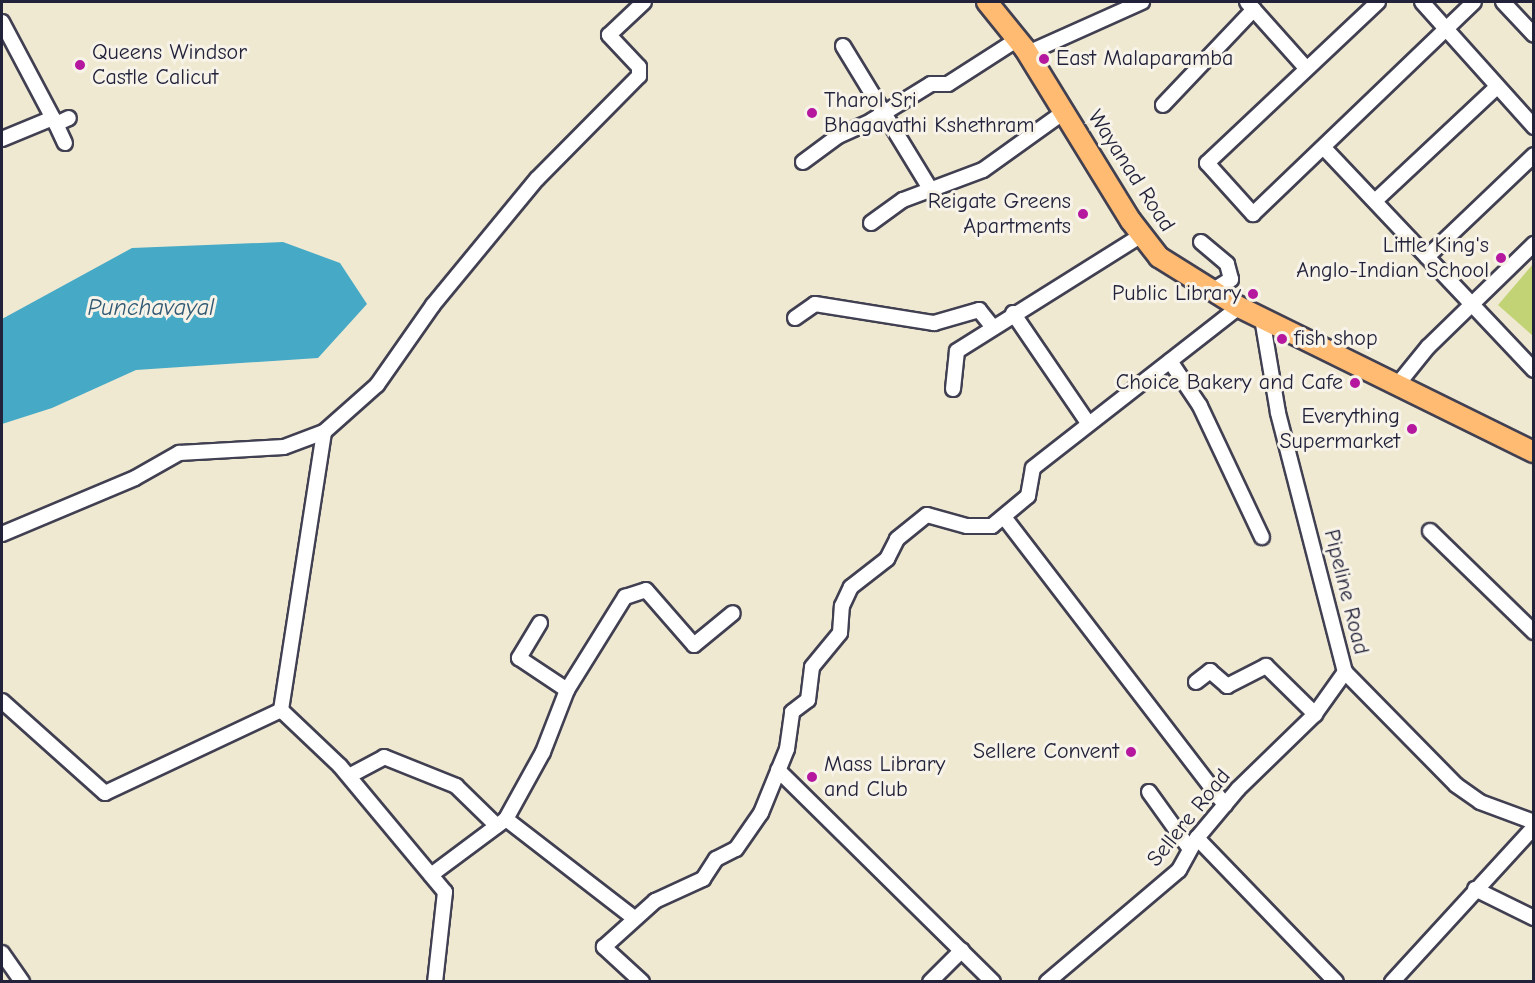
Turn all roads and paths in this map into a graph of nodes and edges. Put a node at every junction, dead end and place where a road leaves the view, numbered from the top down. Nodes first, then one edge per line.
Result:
1 (644, 2) edge
2 (987, 2) edge
3 (1142, 2) edge
4 (1378, 2) edge
5 (1422, 2) edge
6 (1474, 2) edge
7 (1503, 2) edge
8 (1251, 5) edge
9 (2, 22) edge
10 (1446, 30) junction
11 (1533, 35) edge
12 (843, 46) dead end
13 (1023, 46) junction
14 (1306, 68) junction
15 (1497, 87) junction
16 (1163, 105) dead end
17 (1064, 112) junction
18 (884, 113) junction
19 (59, 120) junction
20 (1533, 127) edge
21 (2, 139) edge
22 (65, 142) dead end
23 (1325, 149) junction
24 (1533, 155) edge
25 (803, 162) dead end
26 (931, 189) junction
27 (1375, 201) junction
28 (871, 223) dead end
29 (1142, 235) junction
30 (1201, 242) dead end
31 (1533, 244) edge
32 (1427, 257) junction
33 (1212, 291) junction
34 (1471, 306) junction
35 (1239, 307) junction
36 (1013, 313) junction
37 (795, 318) dead end
38 (1262, 318) junction
39 (992, 326) junction
40 (1170, 361) junction
41 (1532, 365) edge
42 (1398, 384) junction
43 (953, 389) dead end
44 (1088, 423) junction
45 (324, 432) junction
46 (1533, 452) edge
47 (1004, 517) junction
48 (1430, 531) dead end
49 (2, 534) edge
50 (1262, 537) dead end
51 (733, 613) dead end
52 (540, 622) dead end
53 (1533, 632) edge
54 (1345, 672) junction
55 (1196, 682) dead end
56 (567, 690) junction
57 (2, 701) edge
58 (281, 710) junction
59 (1315, 714) junction
60 (778, 770) junction
61 (348, 776) junction
62 (1149, 792) dead end
63 (1225, 805) junction
64 (502, 822) junction
65 (1532, 829) edge
66 (1193, 844) junction
67 (431, 875) junction
68 (1474, 889) junction
69 (633, 917) junction
70 (1533, 918) edge
71 (962, 950) junction
72 (2, 953) edge
73 (1049, 979) edge
74 (22, 981) edge
75 (435, 981) edge
76 (642, 981) edge
77 (930, 981) edge
78 (993, 981) edge
79 (1336, 981) edge
80 (1392, 981) edge

1 - 45 street
2 - 13 highway, Wayanad Road
3 - 13 street
4 - 14 street
5 - 10 street
6 - 10 street
7 - 11 street
8 - 14 street
8 - 16 street
9 - 19 street
10 - 15 street
10 - 23 street
12 - 18 street
13 - 17 highway, Wayanad Road
13 - 18 street
14 - 23 street
15 - 20 street
15 - 27 street
17 - 26 street
17 - 29 highway, Wayanad Road
18 - 25 street
18 - 26 street
19 - 21 street
19 - 22 street
23 - 27 street
24 - 32 street
26 - 28 street
27 - 32 street
29 - 33 highway, Wayanad Road
29 - 36 street
30 - 33 street
31 - 34 street
32 - 34 street
33 - 35 highway, Wayanad Road
34 - 41 street
34 - 42 street
35 - 38 highway, Wayanad Road
35 - 40 street
36 - 39 street
36 - 44 street
37 - 39 street
38 - 42 highway, Wayanad Road
38 - 54 street, Pipeline Road
39 - 43 street
40 - 44 street
40 - 50 street
42 - 46 highway, Wayanad Road
44 - 47 street
45 - 49 street
45 - 58 street
47 - 60 street
47 - 63 street
48 - 53 street
51 - 56 street
52 - 56 street
54 - 59 street, Sellere Road
54 - 65 street, Pipeline Road
55 - 59 street
56 - 64 street
57 - 58 street
58 - 61 street
59 - 63 street, Sellere Road
60 - 69 street
60 - 71 street
61 - 64 street
61 - 67 street
62 - 66 street
63 - 66 street, Sellere Road
64 - 67 street
64 - 69 street
65 - 68 street
66 - 73 street, Sellere Road
66 - 79 street
67 - 75 street
68 - 70 street
68 - 80 street
69 - 76 street
71 - 77 street
71 - 78 street
72 - 74 street

